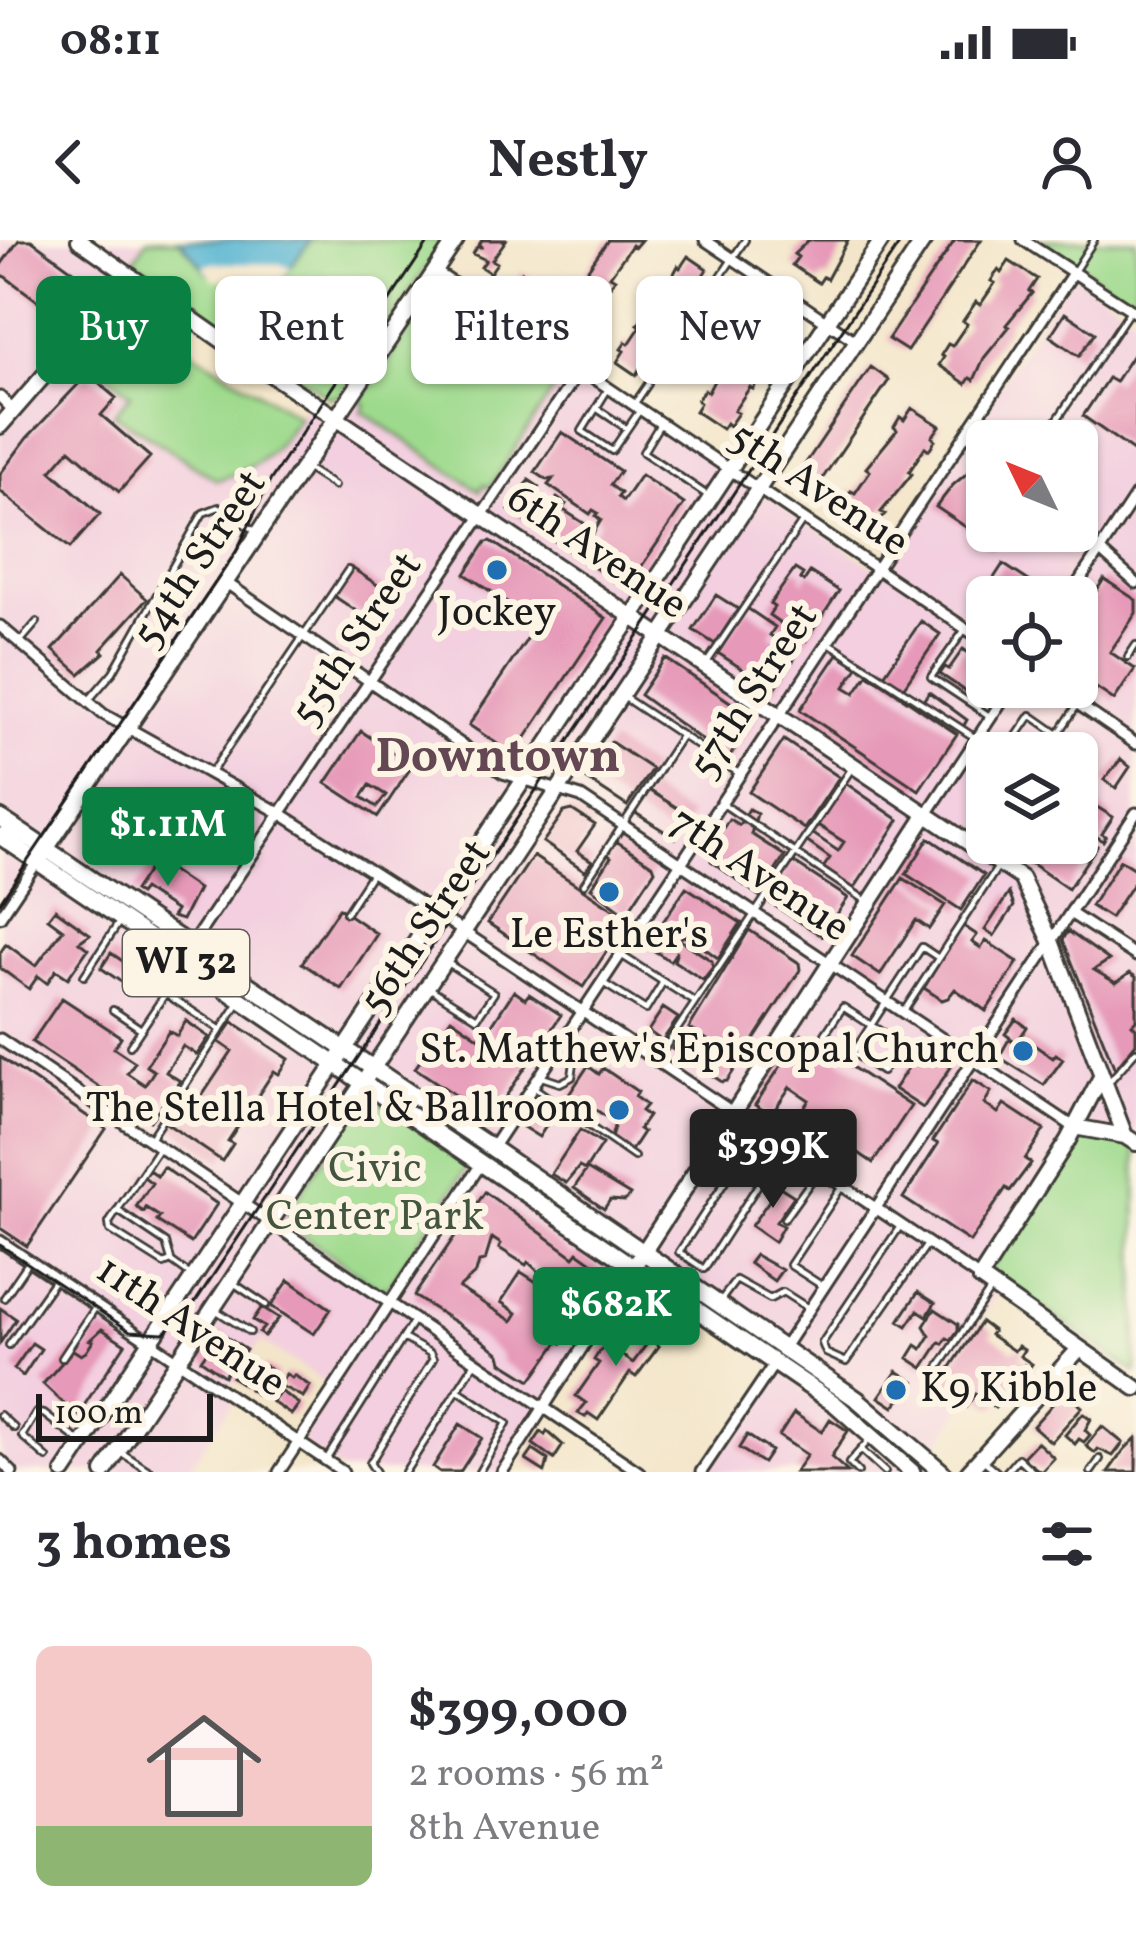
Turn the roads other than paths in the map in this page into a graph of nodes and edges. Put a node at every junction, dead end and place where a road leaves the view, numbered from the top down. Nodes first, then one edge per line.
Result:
1 (79, 240) edge
2 (456, 240) edge
3 (704, 240) edge
4 (745, 240) edge
5 (882, 240) edge
6 (924, 240) edge
7 (1023, 240) edge
8 (1094, 240) edge
9 (732, 259) junction
10 (435, 271) junction
11 (1073, 273) junction
12 (131, 276) edge
13 (442, 276) edge
14 (721, 276) edge
15 (1134, 311) edge
16 (191, 317) edge
17 (827, 322) junction
18 (857, 342) junction
19 (37, 384) edge
20 (571, 384) edge
21 (601, 384) edge
22 (648, 384) dead end
23 (608, 389) junction
24 (0, 397) edge
25 (636, 408) junction
26 (596, 409) junction
27 (14, 411) junction
28 (337, 418) junction
29 (976, 420) edge
30 (1058, 420) edge
31 (660, 424) junction
32 (0, 426) edge
33 (627, 429) junction
34 (966, 435) edge
35 (304, 466) junction
36 (728, 470) junction
37 (334, 486) dead end
38 (758, 490) junction
39 (1136, 495) edge
40 (710, 497) junction
41 (482, 515) junction
42 (803, 520) junction
43 (259, 534) junction
44 (1100, 549) junction
45 (876, 569) junction
46 (348, 570) dead end
47 (1083, 576) edge
48 (225, 582) junction
49 (1136, 583) edge
50 (632, 616) junction
51 (38, 622) dead end
52 (0, 626) edge
53 (965, 628) joint
54 (304, 635) junction
55 (661, 637) junction
56 (828, 642) junction
57 (19, 643) junction
58 (1136, 645) edge
59 (1128, 657) dead end
60 (704, 666) junction
61 (370, 681) junction
62 (622, 696) junction
63 (88, 701) junction
64 (997, 708) edge
65 (1084, 708) edge
66 (779, 716) junction
67 (991, 717) junction
68 (127, 727) junction
69 (966, 732) edge
70 (981, 732) edge
71 (1019, 732) edge
72 (1057, 732) edge
73 (682, 735) junction
74 (1136, 744) edge
75 (966, 754) edge
76 (853, 766) junction
77 (210, 774) junction
78 (741, 774) junction
79 (524, 779) junction
80 (559, 790) junction
81 (722, 803) junction
82 (280, 813) junction
83 (1136, 813) edge
84 (927, 814) junction
85 (0, 818) edge
86 (623, 824) junction
87 (0, 836) edge
88 (966, 840) edge
89 (795, 853) junction
90 (42, 855) junction
91 (682, 863) junction
92 (999, 864) edge
93 (1001, 864) edge
94 (373, 872) junction
95 (584, 884) dead end
96 (868, 902) junction
97 (434, 912) junction
98 (346, 913) dead end
99 (755, 913) junction
100 (1070, 914) junction
101 (0, 917) edge
102 (121, 919) junction
103 (464, 931) junction
104 (1051, 941) junction
105 (188, 955) junction
106 (621, 955) junction
107 (1136, 956) edge
108 (939, 958) junction
109 (444, 961) junction
110 (829, 962) junction
111 (84, 976) dead end
112 (603, 982) junction
113 (663, 982) junction
114 (427, 987) junction
115 (165, 993) junction
116 (241, 1000) junction
117 (887, 1000) junction
118 (695, 1003) junction
119 (113, 1010) dead end
120 (583, 1010) junction
121 (904, 1011) junction
122 (871, 1025) junction
123 (141, 1029) junction
124 (221, 1030) junction
125 (0, 1039) edge
126 (562, 1041) junction
127 (130, 1046) dead end
128 (1136, 1051) edge
129 (853, 1053) junction
130 (339, 1056) junction
131 (973, 1060) junction
132 (656, 1061) junction
133 (368, 1076) junction
134 (1104, 1080) junction
135 (536, 1081) junction
136 (732, 1112) junction
137 (1075, 1127) junction
138 (759, 1130) junction
139 (1131, 1140) edge
140 (154, 1143) junction
141 (783, 1146) junction
142 (492, 1148) junction
143 (634, 1157) dead end
144 (481, 1164) junction
145 (819, 1170) junction
146 (842, 1185) junction
147 (242, 1203) junction
148 (876, 1208) junction
149 (117, 1210) junction
150 (784, 1220) dead end
151 (271, 1222) junction
152 (901, 1225) junction
153 (928, 1243) junction
154 (4, 1244) edge
155 (0, 1257) edge
156 (30, 1261) junction
157 (638, 1261) junction
158 (172, 1262) junction
159 (194, 1276) junction
160 (56, 1278) junction
161 (232, 1282) junction
162 (986, 1283) junction
163 (824, 1287) junction
164 (4, 1298) dead end
165 (389, 1300) junction
166 (266, 1304) dead end
167 (97, 1305) junction
168 (718, 1305) junction
169 (214, 1309) junction
170 (810, 1309) junction
171 (415, 1319) junction
172 (250, 1332) dead end
173 (403, 1338) junction
174 (149, 1342) junction
175 (9, 1345) dead end
176 (1079, 1349) junction
177 (778, 1357) junction
178 (62, 1358) dead end
179 (476, 1361) junction
180 (179, 1362) junction
181 (934, 1375) dead end
182 (1136, 1388) edge
183 (458, 1390) junction
184 (543, 1407) junction
185 (0, 1415) edge
186 (14, 1427) dead end
187 (873, 1436) junction
188 (298, 1441) junction
189 (84, 1444) junction
190 (861, 1450) junction
191 (119, 1451) junction
192 (47, 1458) dead end
193 (981, 1458) junction
194 (1100, 1459) dead end
195 (0, 1460) edge
196 (326, 1460) junction
197 (12, 1472) edge
198 (64, 1472) edge
199 (104, 1472) edge
200 (152, 1472) edge
201 (279, 1472) edge
202 (343, 1472) edge
203 (376, 1472) edge
204 (405, 1472) edge
205 (479, 1472) edge
206 (502, 1472) edge
207 (639, 1472) edge
208 (700, 1472) edge
209 (858, 1472) edge
210 (883, 1472) edge
211 (913, 1472) edge
212 (942, 1472) edge
213 (968, 1472) edge
214 (997, 1472) edge
215 (1006, 1472) edge
216 (1033, 1472) edge
217 (1091, 1472) edge

1 - 12 street, 6th Avenue
2 - 10 street, 54th Street
3 - 9 street
4 - 9 lane
5 - 17 street, 56th Street
6 - 18 street, 56th Street
7 - 11 street
8 - 11 lane
9 - 14 lane
9 - 17 street
10 - 13 street, 5th Avenue
10 - 28 street, 54th Street
11 - 15 street
11 - 29 street, 57th Street
15 - 30 lane
16 - 28 street, 6th Avenue
17 - 18 street
17 - 36 street, 56th Street
18 - 38 street, 56th Street
19 - 27 street
20 - 41 street, 55th Street
21 - 23 street, 5th Avenue
22 - 25 lane
23 - 25 street, 5th Avenue
23 - 26 lane
24 - 27 street
25 - 31 street, 5th Avenue
25 - 33 lane
26 - 33 lane
26 - 33 lane
27 - 32 street
28 - 35 street, 54th Street
28 - 41 street, 6th Avenue
31 - 36 street, 5th Avenue
31 - 40 lane
34 - 45 street, 57th Street
35 - 37 lane
35 - 43 street, 54th Street
36 - 38 street, 5th Avenue
36 - 40 street, 56th Street
38 - 42 street, 5th Avenue
38 - 55 street, 56th Street
39 - 44 street
40 - 50 street, 56th Street
41 - 50 street, 6th Avenue
41 - 61 street, 55th Street
42 - 45 street, 5th Avenue
42 - 60 lane
43 - 48 street, 54th Street
43 - 63 lane
44 - 47 street
44 - 49 street
45 - 53 street, 5th Avenue
45 - 56 street, 57th Street
46 - 54 lane
48 - 54 street, 7th Avenue
48 - 68 street, 54th Street
50 - 55 street, 6th Avenue
50 - 79 street, 56th Street
51 - 57 lane
52 - 57 street
53 - 67 lane
54 - 61 street, 7th Avenue
54 - 77 lane
55 - 60 street, 6th Avenue
55 - 62 street, 56th Street
56 - 66 street, 57th Street
56 - 69 lane
57 - 63 street
58 - 59 lane
60 - 66 street, 6th Avenue
61 - 79 street, 7th Avenue
61 - 82 street, 55th Street
62 - 73 lane
62 - 80 street, 56th Street
63 - 68 street
64 - 67 street
65 - 74 street
66 - 76 street, 6th Avenue
66 - 78 street, 57th Street
67 - 70 street
68 - 77 street
68 - 90 street, 54th Street
71 - 72 lane
73 - 78 lane
73 - 86 lane
75 - 84 street
76 - 84 street, 6th Avenue
76 - 89 lane
77 - 82 street
78 - 81 street, 57th Street
79 - 80 street, 7th Avenue
79 - 97 street, 56th Street
80 - 86 street, 7th Avenue
80 - 103 street, 56th Street
81 - 89 lane
81 - 91 street, 57th Street
82 - 94 street
82 - 105 street, 55th Street
83 - 100 street
84 - 88 street, 6th Avenue
84 - 96 street
85 - 90 main road, WI 32
86 - 91 street, 7th Avenue
86 - 95 lane
87 - 90 main road, WI 32
89 - 96 lane
89 - 99 lane
90 - 101 street, 54th Street
90 - 102 main road, WI 32
90 - 105 main road, WI 32
91 - 99 street, 7th Avenue
91 - 106 street, 57th Street
92 - 108 lane
93 - 104 street, 6th Avenue
94 - 97 street
94 - 98 lane
96 - 110 street
97 - 103 street
97 - 130 street, 56th Street
99 - 110 street, 7th Avenue
99 - 118 lane
100 - 104 street
100 - 107 street
102 - 105 main road, WI 32
102 - 111 lane
103 - 109 street, 56th Street
103 - 120 street
104 - 131 street
104 - 134 street, 6th Avenue
105 - 115 lane
105 - 116 main road, WI 32
105 - 130 main road, WI 32
106 - 112 street, 57th Street
106 - 113 lane
108 - 117 lane
108 - 121 lane
109 - 114 street, 56th Street
109 - 114 lane
110 - 117 street, 7th Avenue
110 - 136 street
112 - 113 lane
112 - 120 street, 57th Street
113 - 118 lane
114 - 133 street, 56th Street
115 - 123 lane
115 - 124 lane
116 - 124 lane
116 - 130 main road, WI 32
117 - 121 street, 7th Avenue
117 - 122 lane
118 - 132 lane
119 - 123 lane
120 - 126 street, 57th Street
120 - 132 street
121 - 131 street, 7th Avenue
122 - 129 lane
122 - 129 lane
122 - 129 lane
123 - 127 lane
124 - 140 lane
125 - 140 street
126 - 135 street, 57th Street
126 - 135 lane
128 - 134 lane
130 - 133 main road, WI 32
130 - 147 street, 56th Street
131 - 137 street, 7th Avenue
131 - 148 street
132 - 136 street
133 - 142 main road, WI 32
133 - 144 main road, WI 32
133 - 151 street, 56th Street
134 - 137 street
134 - 139 street, 6th Avenue
135 - 142 street, 57th Street
135 - 143 lane
136 - 138 street
136 - 157 street
137 - 139 street, 7th Avenue
137 - 162 street
138 - 141 street
138 - 141 lane
140 - 147 street
140 - 149 lane
141 - 145 street
142 - 157 main road, WI 32
144 - 157 main road, WI 32
144 - 165 street
145 - 146 street
145 - 150 lane
146 - 148 street
146 - 163 lane
147 - 151 street
147 - 159 street, 56th Street
148 - 152 street
148 - 163 street
149 - 158 lane
149 - 158 lane
151 - 161 street, 56th Street
151 - 165 street
152 - 153 street
152 - 153 lane
153 - 162 street
154 - 155 street
154 - 156 street, 11th Avenue
156 - 160 street, 11th Avenue
156 - 164 lane
157 - 168 main road, WI 32
157 - 177 main road, WI 32
157 - 184 street
158 - 159 lane
159 - 174 street, 56th Street
160 - 167 street, 11th Avenue
160 - 175 lane
161 - 166 lane
161 - 169 street, 56th Street
162 - 176 street
162 - 181 lane
163 - 170 street
165 - 171 street
165 - 188 street
167 - 174 street, 11th Avenue
167 - 178 lane
168 - 170 lane
168 - 177 main road, WI 32
169 - 172 lane
169 - 180 street, 56th Street
170 - 177 street
171 - 173 lane
171 - 179 street
173 - 196 lane
173 - 203 lane
174 - 180 street, 11th Avenue
174 - 189 street, 56th Street
176 - 182 street
176 - 193 street
177 - 187 main road, WI 32
177 - 208 street
177 - 212 main road, WI 32
179 - 183 lane
179 - 184 street
180 - 188 street, 11th Avenue
180 - 191 street, 56th Street
183 - 204 lane
183 - 205 lane
184 - 206 street
184 - 207 street
185 - 186 lane
187 - 190 lane
187 - 211 main road, WI 32
188 - 196 street, 11th Avenue
188 - 201 street
189 - 192 lane
189 - 198 street, 56th Street
190 - 209 lane
190 - 210 lane
191 - 199 street, 56th Street
191 - 200 lane
193 - 213 street
193 - 214 lane
194 - 217 lane
195 - 197 street
196 - 202 street, 11th Avenue
215 - 216 lane

